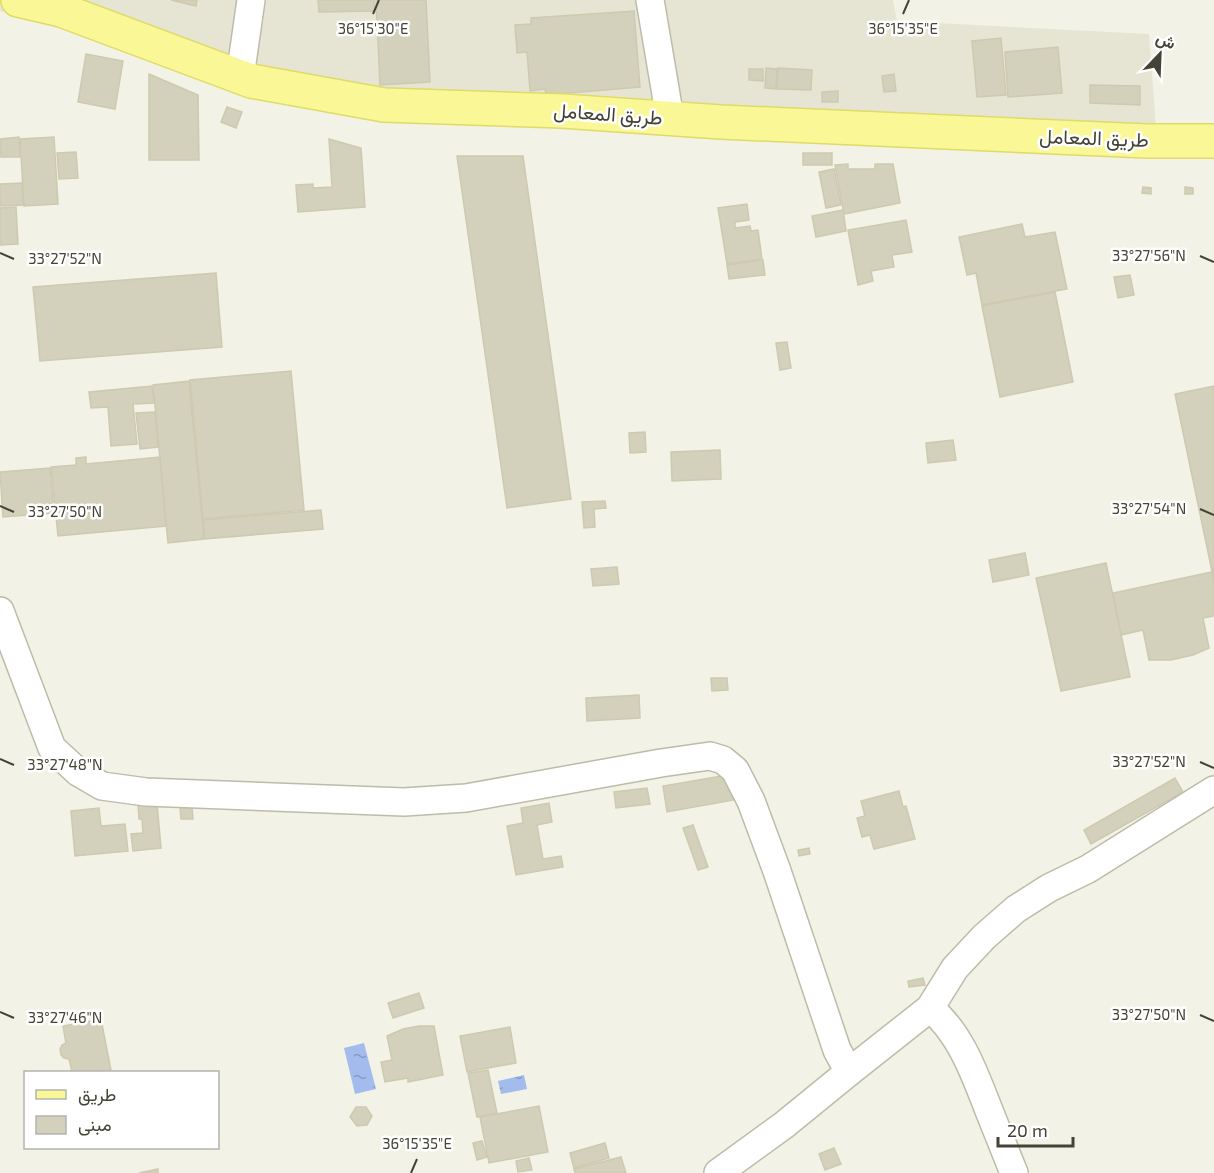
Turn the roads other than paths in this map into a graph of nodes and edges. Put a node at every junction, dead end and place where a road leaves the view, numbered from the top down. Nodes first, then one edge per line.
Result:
1 (18, 0) edge
2 (251, 0) edge
3 (650, 0) edge
4 (240, 77) junction
5 (670, 118) junction
6 (1214, 141) edge
7 (0, 611) edge
8 (1214, 790) edge
9 (930, 1008) junction
10 (849, 1072) junction
11 (718, 1173) edge
12 (1014, 1173) edge

1 - 4 main road, طريق المعامل
2 - 4 street
3 - 5 street
4 - 5 main road, طريق المعامل
5 - 6 main road, طريق المعامل
7 - 10 street
8 - 9 street
9 - 10 street
9 - 12 street
10 - 11 street

